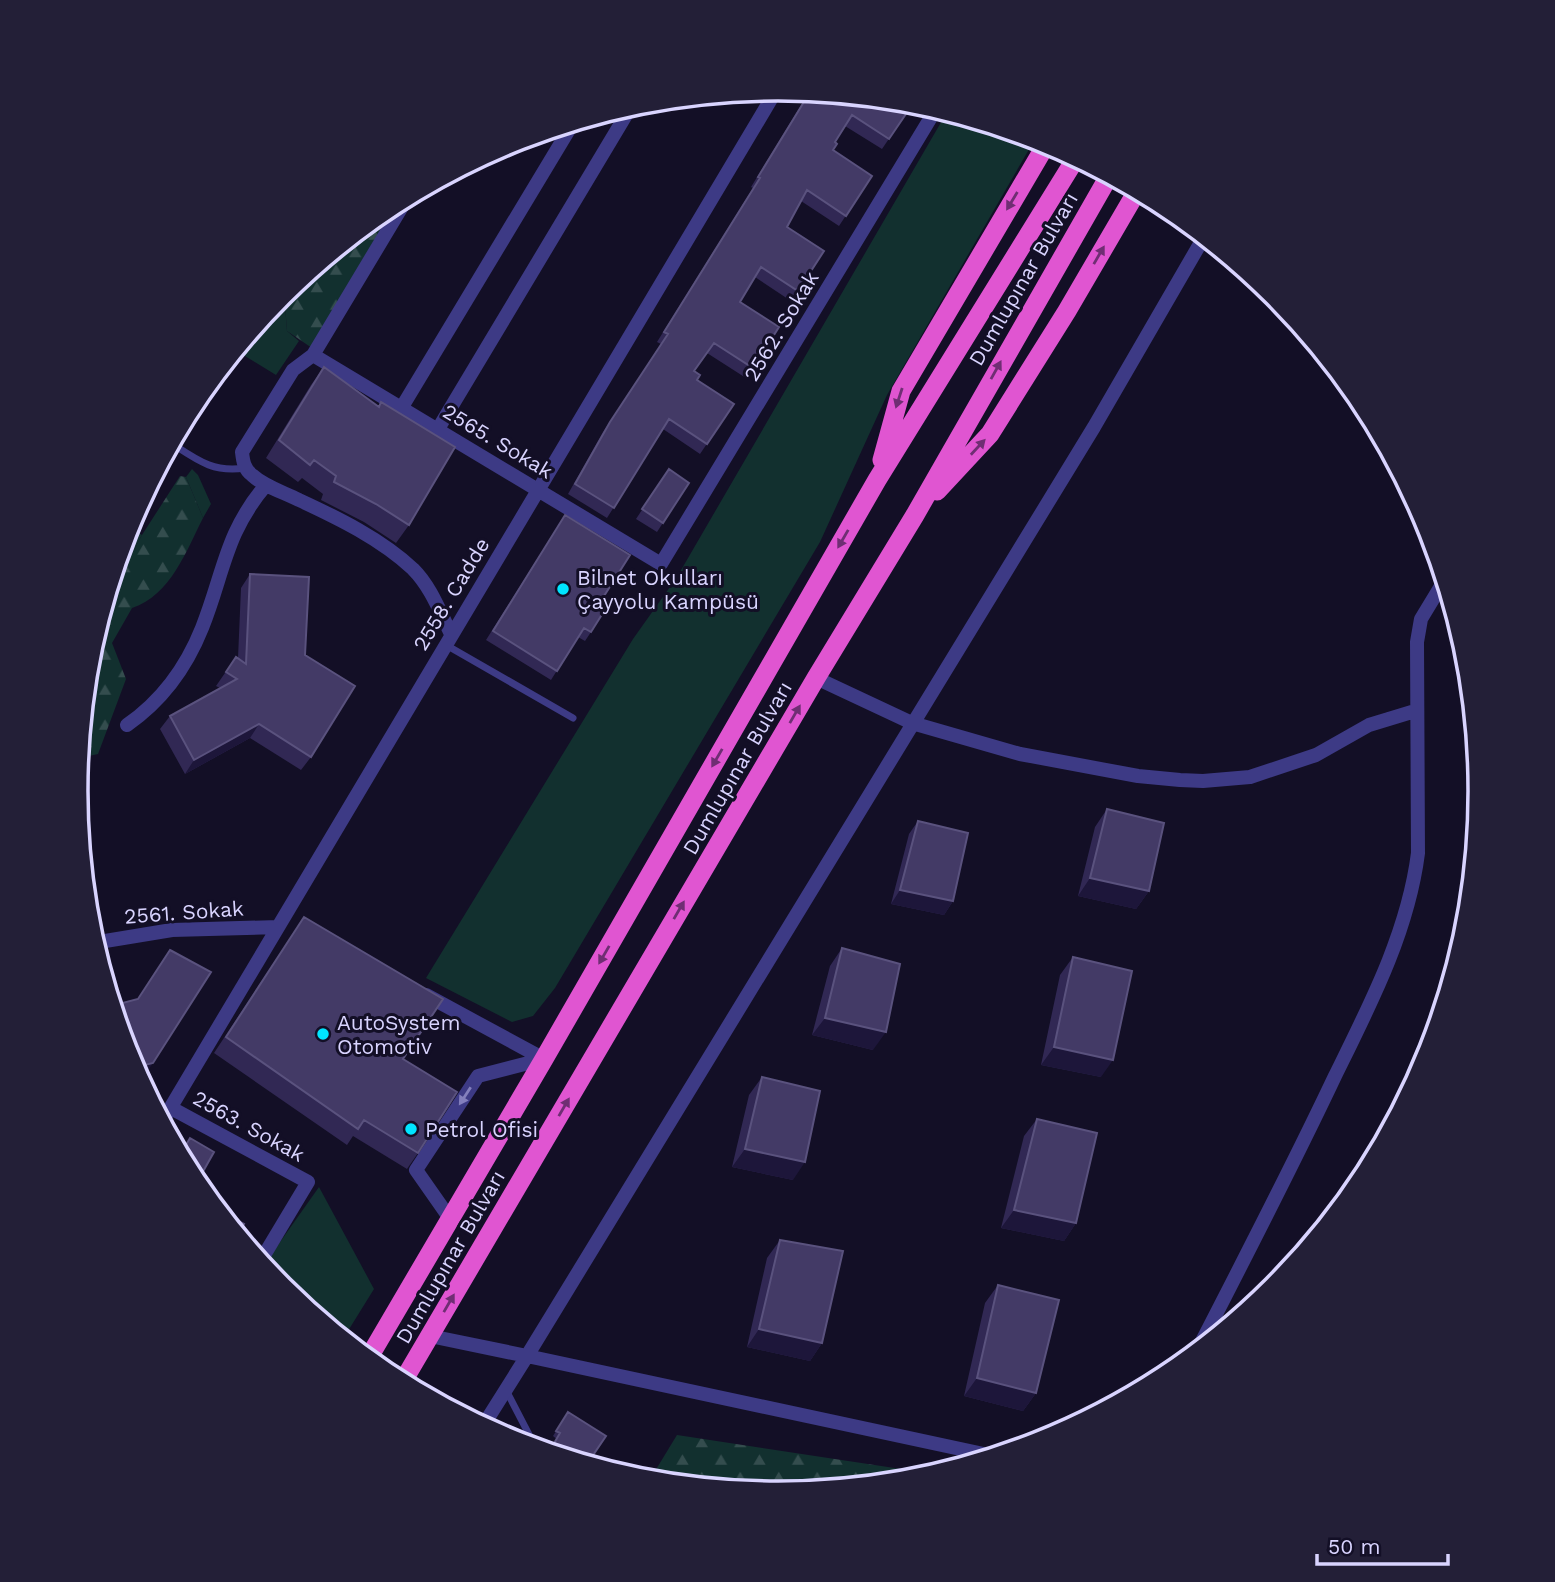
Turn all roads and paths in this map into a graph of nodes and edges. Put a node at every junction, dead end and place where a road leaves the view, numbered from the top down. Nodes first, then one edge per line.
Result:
1 (770, 101) edge
2 (624, 119) edge
3 (930, 119) edge
4 (565, 135) edge
5 (1041, 154) edge
6 (1071, 167) edge
7 (1105, 184) edge
8 (1132, 199) edge
9 (397, 215) edge
10 (1199, 245) edge
11 (313, 355) junction
12 (402, 407) junction
13 (438, 429) junction
14 (179, 448) edge
15 (246, 468) junction
16 (877, 480) junction
17 (266, 485) junction
18 (538, 490) junction
19 (915, 515) junction
20 (661, 564) joint
21 (1438, 591) edge
22 (448, 639) junction
23 (816, 678) junction
24 (1415, 711) junction
25 (573, 718) dead end
26 (912, 723) junction
27 (127, 725) dead end
28 (286, 922) junction
29 (104, 941) edge
30 (414, 988) edge
31 (544, 1059) junction
32 (167, 1112) edge
33 (172, 1121) edge
34 (451, 1220) junction
35 (265, 1253) edge
36 (1208, 1330) edge
37 (430, 1336) junction
38 (373, 1350) edge
39 (527, 1356) junction
40 (408, 1374) edge
41 (506, 1390) junction
42 (489, 1417) edge
43 (530, 1434) edge
44 (973, 1452) edge

1 - 18 street, 2558. Cadde
2 - 13 street
3 - 20 street, 2562. Sokak
4 - 12 street
5 -> 16 highway
6 - 16 highway, Dumlupınar Bulvarı
19 -> 7 highway, Dumlupınar Bulvarı
19 -> 8 highway
9 - 11 street
10 - 26 street
11 - 12 street, 2565. Sokak
11 - 15 street
12 - 13 street, 2565. Sokak
13 - 18 street, 2565. Sokak
14 - 15 lane
15 - 17 street
16 -> 31 highway, Dumlupınar Bulvarı
17 - 22 street
17 - 27 street
18 - 20 street, 2565. Sokak
18 - 22 street, 2558. Cadde
19 - 23 highway, Dumlupınar Bulvarı
21 - 24 street
22 - 25 lane
22 - 28 street, 2558. Cadde
23 - 26 street
37 -> 23 highway, Dumlupınar Bulvarı
24 - 26 street
24 - 36 street
26 - 39 street
28 - 29 street, 2561. Sokak
28 - 32 street, 2558. Cadde
30 - 31 street
31 - 34 highway, Dumlupınar Bulvarı
31 -> 34 street
33 - 35 street, 2563. Sokak
34 - 38 highway, Dumlupınar Bulvarı
37 - 39 street
37 - 40 highway, Dumlupınar Bulvarı
39 - 41 street
39 - 44 street
41 - 42 street
41 - 43 lane

